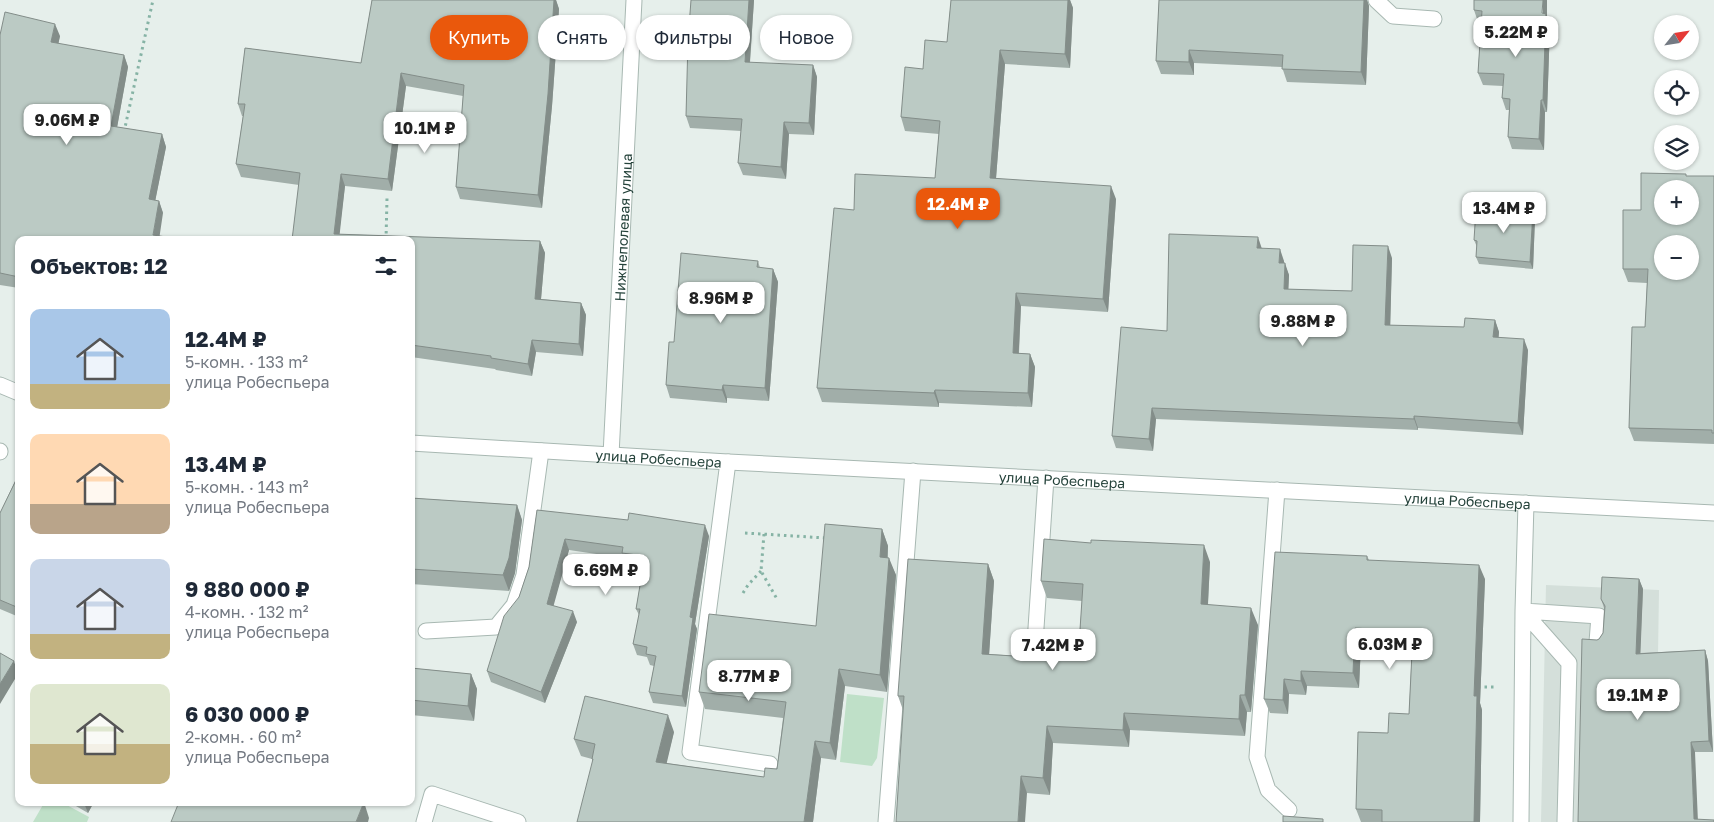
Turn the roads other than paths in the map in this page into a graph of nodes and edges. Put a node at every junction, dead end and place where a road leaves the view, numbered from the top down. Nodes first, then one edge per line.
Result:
1 (634, 0) edge
2 (1376, 0) edge
3 (1434, 19) dead end
4 (0, 385) edge
5 (15, 391) edge
6 (415, 443) edge
7 (541, 451) junction
8 (611, 455) junction
9 (728, 462) junction
10 (913, 471) junction
11 (1046, 478) junction
12 (1277, 490) junction
13 (1526, 503) junction
14 (1714, 513) edge
15 (1523, 611) junction
16 (426, 631) dead end
17 (1597, 642) edge
18 (1034, 658) edge
19 (770, 764) dead end
20 (1289, 810) dead end
21 (424, 822) edge
22 (518, 822) edge
23 (886, 822) edge
24 (1521, 822) edge
25 (1565, 822) edge

1 - 8 street, Нижнеполевая улица
2 - 3 street
4 - 5 street
6 - 7 street, улица Робеспьера
7 - 8 street, улица Робеспьера
7 - 16 street
8 - 9 street, улица Робеспьера
9 - 10 street, улица Робеспьера
9 - 19 street
10 - 11 street, улица Робеспьера
10 - 23 street
11 - 12 street, улица Робеспьера
11 - 18 street
12 - 13 street, улица Робеспьера
12 - 20 street
13 - 14 street, улица Робеспьера
13 - 15 street
15 - 17 street
15 - 24 street
15 - 25 street
21 - 22 street

